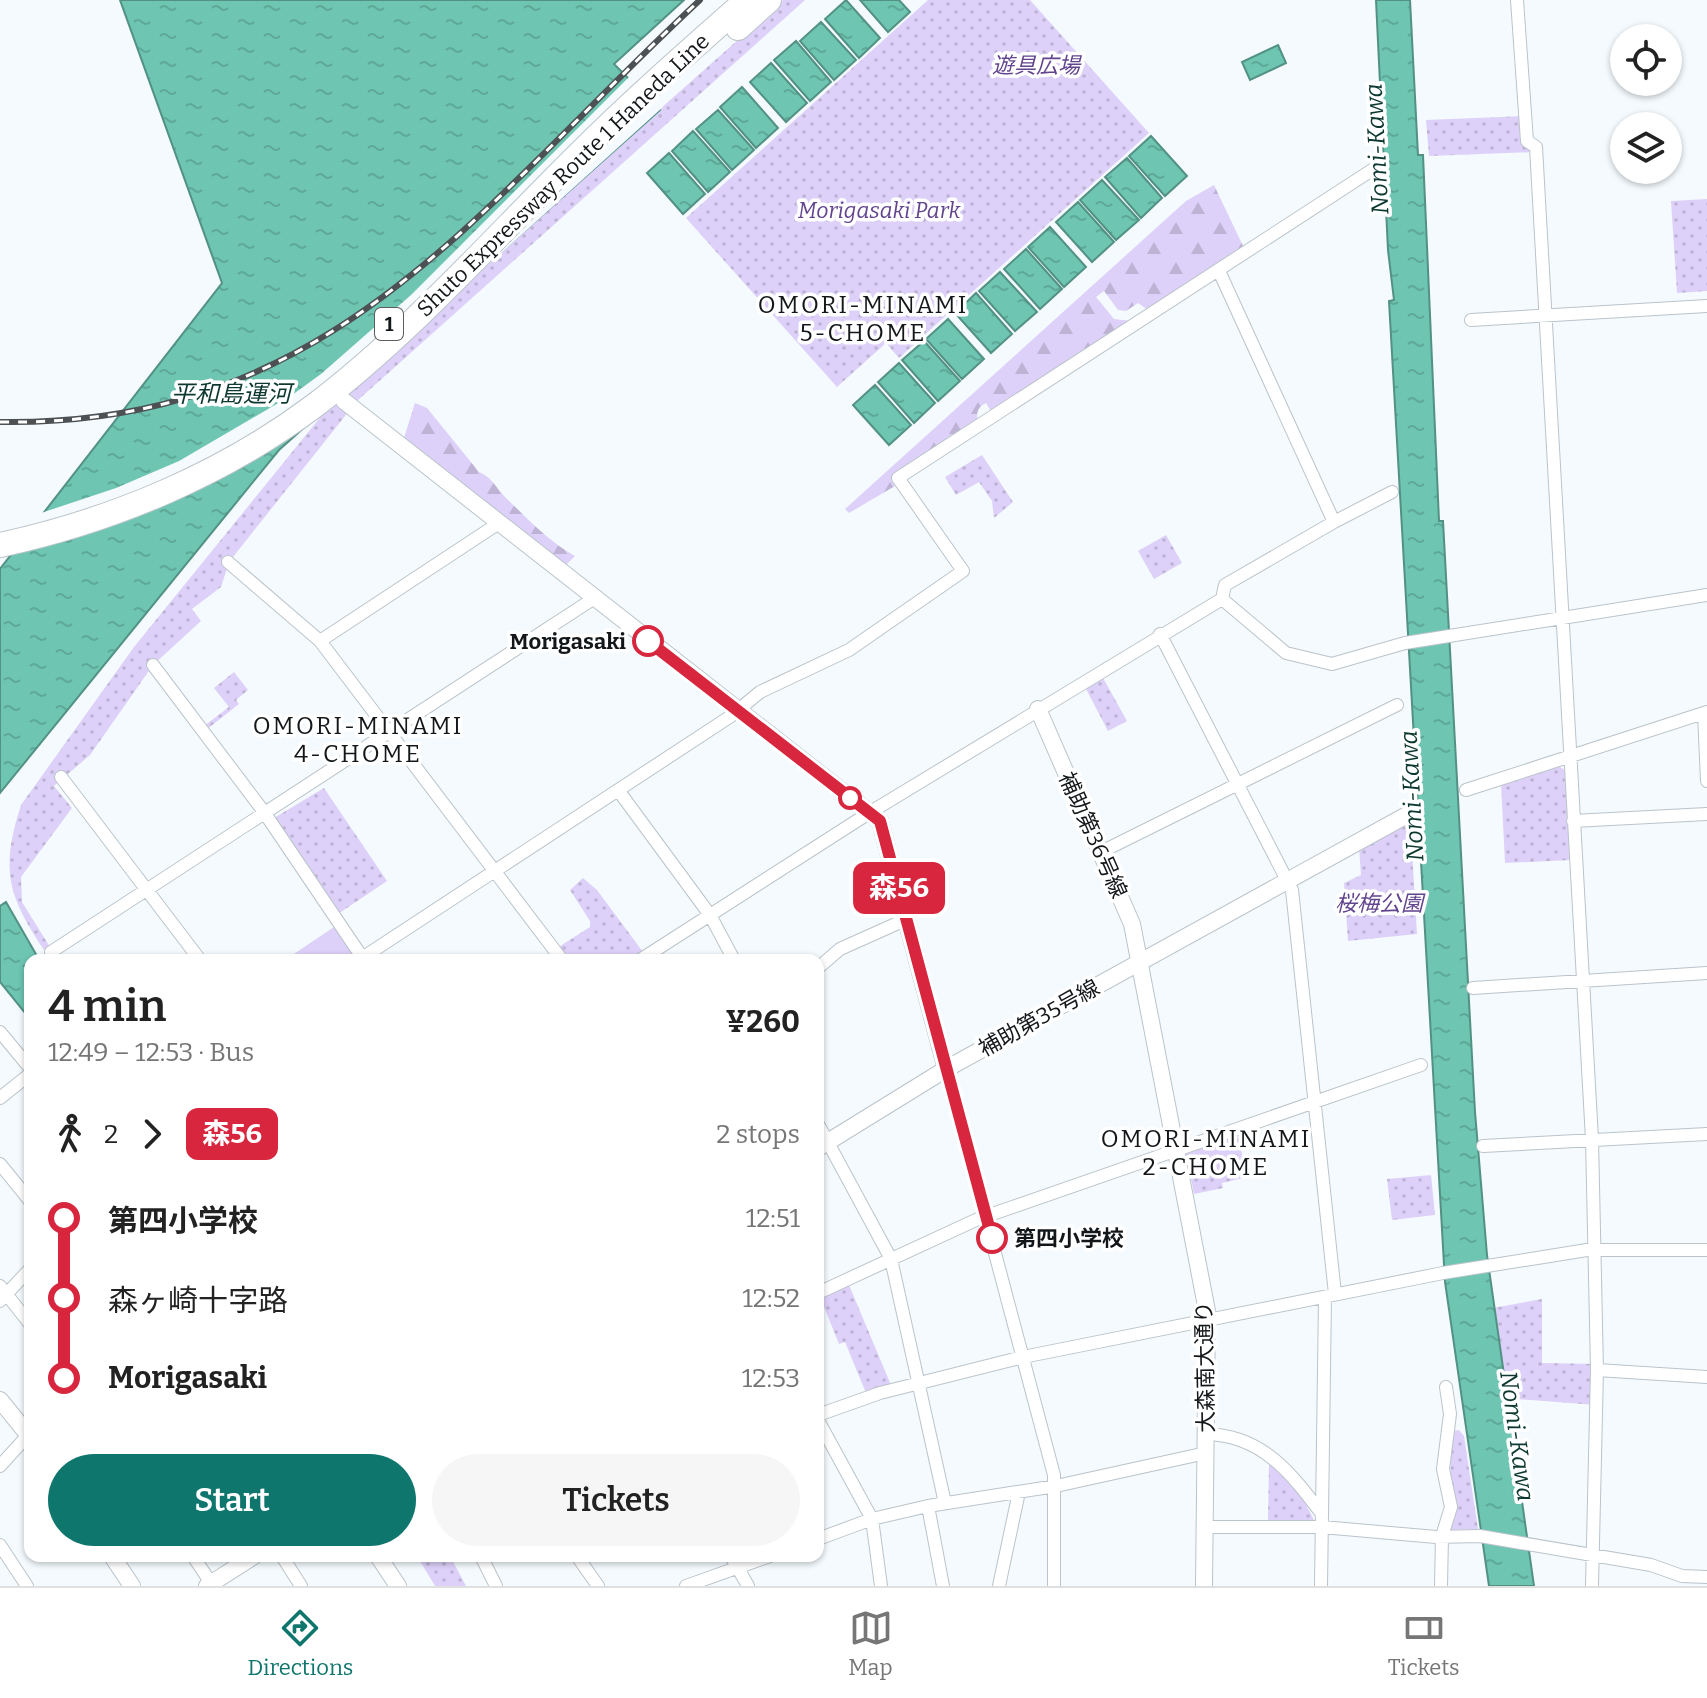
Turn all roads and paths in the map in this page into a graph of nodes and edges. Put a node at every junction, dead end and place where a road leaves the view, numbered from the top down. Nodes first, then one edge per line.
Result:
1 (747, 0) edge
2 (769, 0) edge
3 (1517, 0) edge
4 (718, 13) edge
5 (1372, 170) dead end
6 (1219, 271) junction
7 (438, 297) junction
8 (1707, 306) edge
9 (1546, 315) junction
10 (1471, 320) dead end
11 (344, 401) dead end
12 (1392, 492) dead end
13 (1334, 522) junction
14 (499, 523) junction
15 (0, 530) edge
16 (0, 545) edge
17 (228, 562) dead end
18 (1707, 595) edge
19 (593, 599) junction
20 (1222, 599) junction
21 (1561, 618) junction
22 (1160, 634) junction
23 (320, 641) junction
24 (153, 665) dead end
25 (1397, 705) dead end
26 (1038, 709) junction
27 (739, 710) junction
28 (1706, 712) edge
29 (389, 732) junction
30 (1570, 756) junction
31 (61, 777) dead end
32 (1707, 781) edge
33 (1238, 784) junction
34 (618, 790) junction
35 (1466, 790) dead end
36 (264, 812) junction
37 (869, 813) junction
38 (1707, 814) edge
39 (1407, 815) dead end
40 (1573, 821) junction
41 (1101, 852) junction
42 (495, 871) junction
43 (1287, 880) junction
44 (145, 890) junction
45 (710, 915) junction
46 (907, 919) junction
47 (53, 954) edge
48 (195, 954) edge
49 (359, 954) edge
50 (370, 954) edge
51 (557, 954) edge
52 (649, 954) edge
53 (731, 954) edge
54 (824, 963) edge
55 (1138, 963) junction
56 (1707, 973) edge
57 (1583, 981) junction
58 (1473, 988) dead end
59 (0, 1032) edge
60 (24, 1063) edge
61 (1421, 1065) dead end
62 (946, 1069) junction
63 (24, 1076) edge
64 (0, 1098) edge
65 (1315, 1103) junction
66 (1707, 1134) edge
67 (1592, 1139) junction
68 (824, 1144) edge
69 (1483, 1146) dead end
70 (824, 1147) edge
71 (1176, 1153) junction
72 (0, 1164) edge
73 (24, 1194) edge
74 (986, 1217) junction
75 (1596, 1250) junction
76 (1707, 1250) edge
77 (891, 1259) junction
78 (24, 1274) edge
79 (824, 1290) edge
80 (2, 1294) edge
81 (1330, 1296) junction
82 (24, 1318) edge
83 (1208, 1320) junction
84 (1023, 1357) junction
85 (1597, 1370) junction
86 (1707, 1377) edge
87 (921, 1383) junction
88 (1446, 1387) dead end
89 (0, 1400) edge
90 (824, 1415) edge
91 (824, 1428) edge
92 (24, 1429) edge
93 (1206, 1434) junction
94 (24, 1440) edge
95 (1206, 1453) junction
96 (0, 1466) edge
97 (1056, 1486) junction
98 (1019, 1492) junction
99 (945, 1503) junction
100 (928, 1506) junction
101 (872, 1519) junction
102 (1322, 1520) junction
103 (1205, 1527) junction
104 (1442, 1536) junction
105 (824, 1537) edge
106 (0, 1545) edge
107 (1592, 1554) junction
108 (116, 1562) edge
109 (197, 1562) edge
110 (245, 1562) edge
111 (286, 1562) edge
112 (382, 1562) edge
113 (484, 1562) edge
114 (581, 1562) edge
115 (734, 1562) edge
116 (1707, 1577) edge
117 (211, 1585) edge
118 (27, 1586) edge
119 (132, 1586) edge
120 (301, 1586) edge
121 (398, 1586) edge
122 (496, 1586) edge
123 (598, 1586) edge
124 (686, 1586) edge
125 (748, 1586) edge
126 (881, 1586) edge
127 (943, 1586) edge
128 (999, 1586) edge
129 (1054, 1586) edge
130 (1204, 1586) edge
131 (1321, 1586) edge
132 (1441, 1586) edge
133 (1592, 1586) edge

1 - 4 highway, Shuto Expressway Route 1 Haneda Line / 1
2 - 7 highway
3 - 9 street
4 - 7 highway, Shuto Expressway Route 1 Haneda Line / 1
4 - 15 highway, Shuto Expressway Route 1 Haneda Line / 1
5 - 6 street
6 - 13 street
6 - 27 street
7 - 16 highway, Shuto Expressway Route 1 Haneda Line / 1
8 - 9 street
9 - 10 street
9 - 21 street
11 - 14 street
12 - 13 street
13 - 20 street
14 - 19 street
14 - 23 street
17 - 23 street
18 - 21 street
19 - 27 street
19 - 29 street
20 - 21 street
20 - 22 street
21 - 30 street
22 - 26 street
22 - 33 street
23 - 29 street
24 - 36 street
25 - 33 street
26 - 37 street
26 - 41 street, 補助第36号線
27 - 34 street
27 - 37 street
28 - 30 street
28 - 32 street
29 - 36 street
29 - 42 street
30 - 35 street
30 - 40 street
31 - 44 street
33 - 41 street
33 - 43 street
34 - 42 street
34 - 45 street
36 - 44 street
36 - 49 street
37 - 45 street
37 - 46 street
38 - 40 street
39 - 43 street, 補助第35号線
40 - 57 street
41 - 55 street, 補助第36号線
42 - 50 street
42 - 51 street
43 - 55 street, 補助第35号線
43 - 65 street
44 - 47 street
44 - 48 street
45 - 52 street
45 - 53 street
46 - 54 street
46 - 62 street
55 - 62 street, 補助第35号線
55 - 71 street, 大森南大通り
56 - 57 street
57 - 58 street
57 - 67 street
59 - 60 street
61 - 65 street
62 - 68 street, 補助第35号線
62 - 74 street
63 - 64 street
65 - 71 street
65 - 81 street
66 - 67 street
67 - 69 street
67 - 75 street
70 - 77 street
71 - 74 street
71 - 83 street, 大森南大通り
72 - 73 street
74 - 77 street
74 - 84 street
75 - 76 street
75 - 81 street
75 - 85 street
77 - 79 street
77 - 87 street
78 - 80 street
80 - 82 street
81 - 83 street
81 - 102 street
83 - 84 street
83 - 93 street, 大森南大通り
84 - 87 street
84 - 97 street
85 - 86 street
85 - 107 street
87 - 90 street
87 - 99 street
88 - 104 street
89 - 92 street
91 - 101 street
93 - 95 street, 大森南大通り
93 - 102 street
94 - 96 street
95 - 97 street
95 - 103 street, 大森南大通り
97 - 98 street
97 - 129 street
98 - 99 street
98 - 128 street
99 - 100 street
100 - 101 street
100 - 127 street
101 - 105 street
101 - 126 street
102 - 103 street
102 - 104 street
102 - 131 street
103 - 130 street, 大森南大通り
104 - 107 street
104 - 132 street
106 - 118 street
107 - 116 street
107 - 133 street
108 - 119 street
109 - 117 street
110 - 117 street
111 - 120 street
112 - 121 street
113 - 122 street
114 - 123 street
115 - 124 street
115 - 125 street

